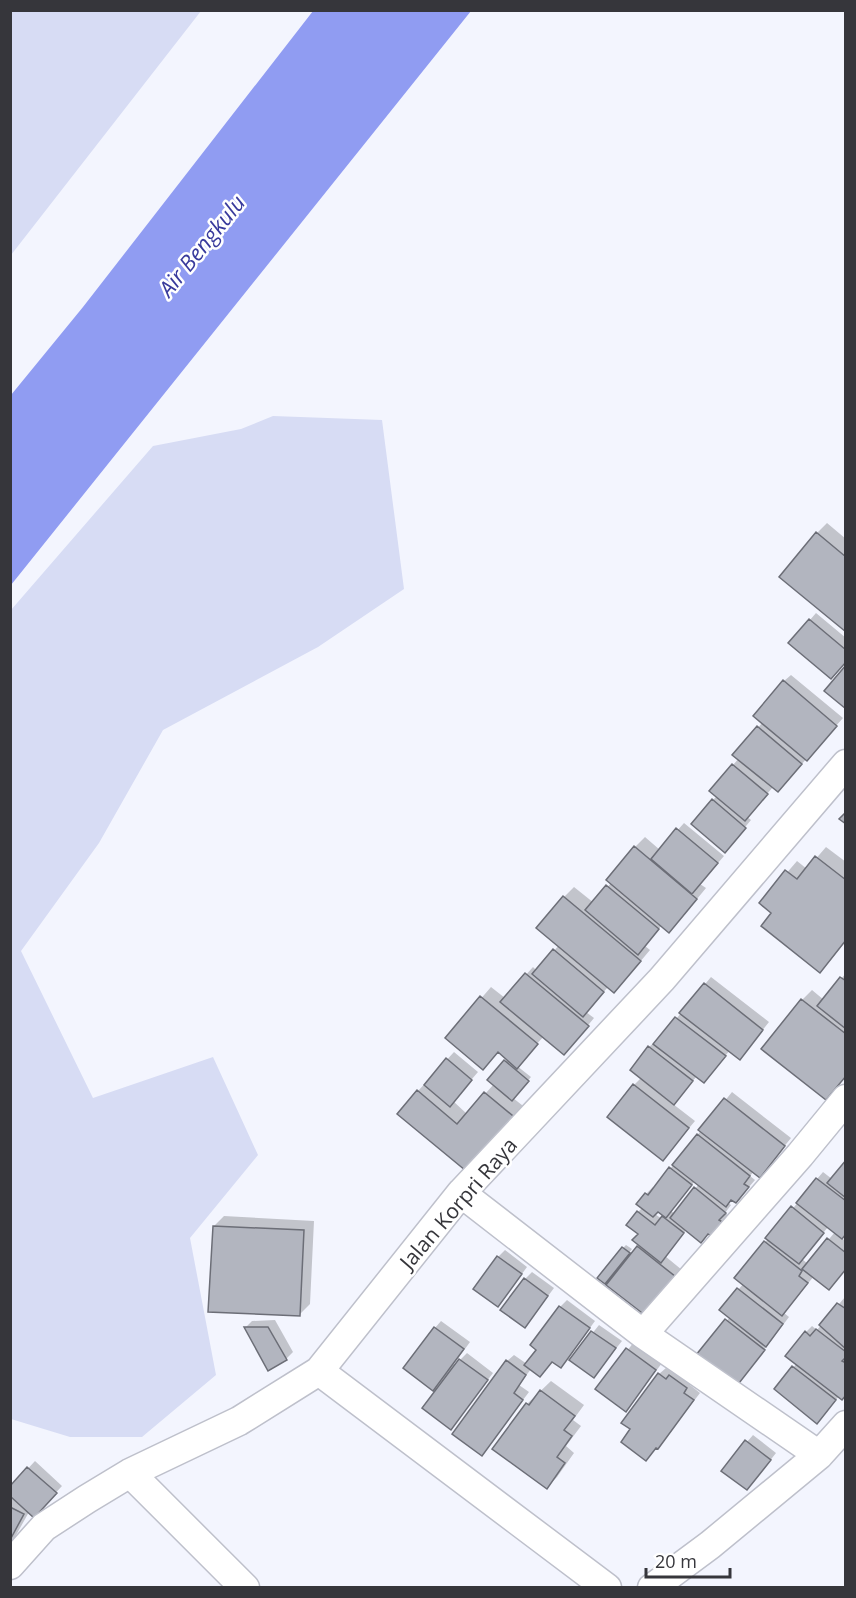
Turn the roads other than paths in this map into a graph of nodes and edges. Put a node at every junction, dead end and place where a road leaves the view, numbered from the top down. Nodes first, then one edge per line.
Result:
1 (846, 764) edge
2 (846, 1099) edge
3 (461, 1193) junction
4 (643, 1334) junction
5 (319, 1371) junction
6 (846, 1425) edge
7 (819, 1455) junction
8 (130, 1473) junction
9 (10, 1565) edge
10 (245, 1587) edge
11 (607, 1587) edge
12 (652, 1587) edge

1 - 3 street, Jalan Korpri Raya
2 - 4 street
3 - 4 street
3 - 5 street, Jalan Korpri Raya
4 - 7 street
5 - 8 street, Jalan Korpri Raya
5 - 11 street
6 - 7 street
7 - 12 street
8 - 9 street, Jalan Korpri Raya
8 - 10 street

